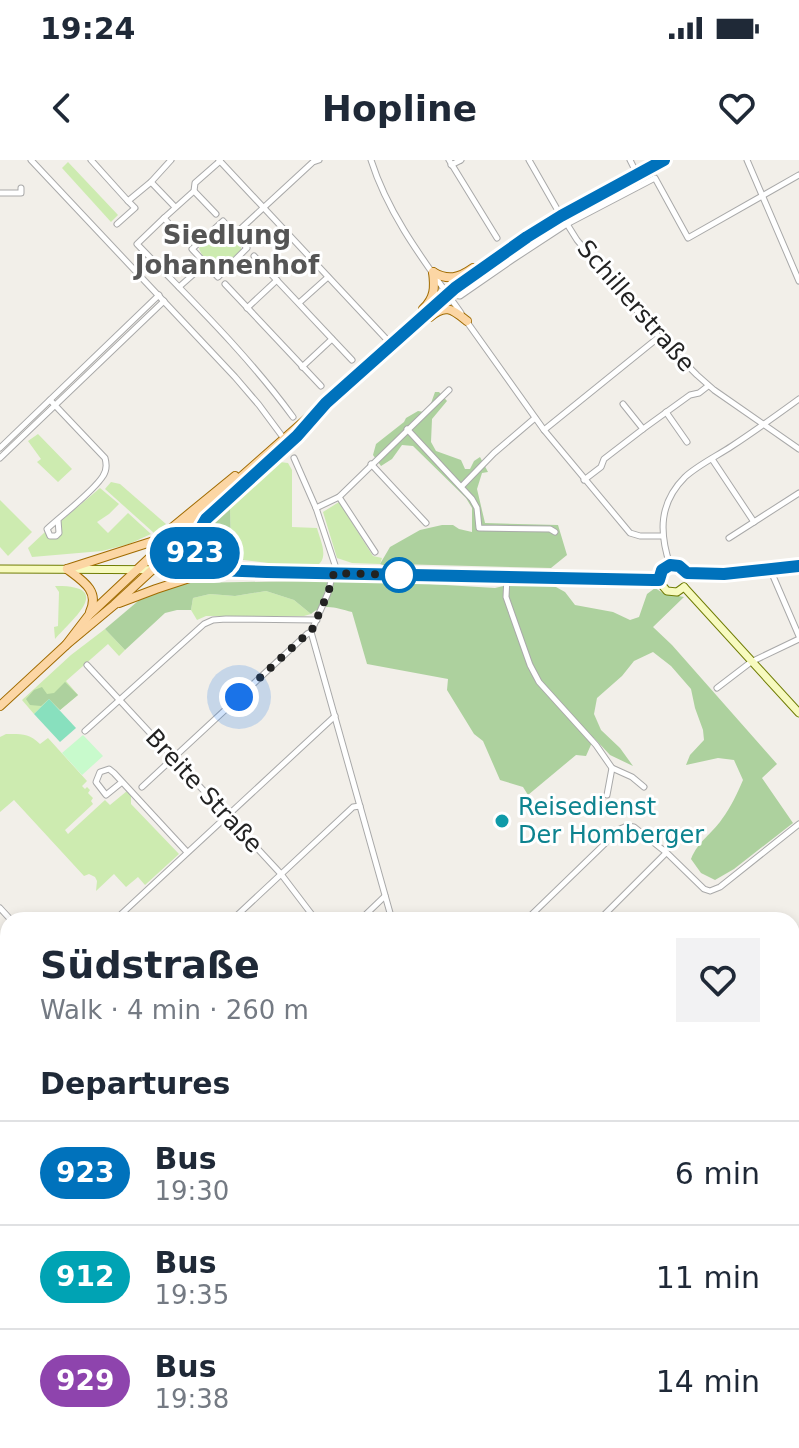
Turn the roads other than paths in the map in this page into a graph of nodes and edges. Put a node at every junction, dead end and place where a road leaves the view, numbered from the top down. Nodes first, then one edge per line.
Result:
1 (31, 160) edge
2 (91, 160) edge
3 (171, 160) edge
4 (319, 160) edge
5 (371, 160) edge
6 (461, 160) edge
7 (529, 160) edge
8 (630, 160) edge
9 (664, 160) edge
10 (747, 160) edge
11 (220, 161) edge
12 (450, 163) edge
13 (637, 174) junction
14 (799, 175) edge
15 (151, 182) junction
16 (21, 188) dead end
17 (194, 191) junction
18 (0, 193) edge
19 (762, 196) junction
20 (128, 201) junction
21 (175, 207) junction
22 (264, 207) junction
23 (561, 216) junction
24 (164, 218) junction
25 (223, 221) junction
26 (117, 224) dead end
27 (567, 224) junction
28 (235, 234) junction
29 (497, 238) dead end
30 (188, 245) junction
31 (251, 252) junction
32 (495, 258) junction
33 (205, 264) junction
34 (433, 272) junction
35 (328, 277) junction
36 (799, 278) edge
37 (277, 280) junction
38 (222, 281) junction
39 (179, 287) junction
40 (448, 294) junction
41 (159, 295) junction
42 (460, 296) junction
43 (164, 301) junction
44 (299, 303) junction
45 (247, 308) junction
46 (467, 321) junction
47 (403, 333) junction
48 (659, 337) junction
49 (332, 339) junction
50 (391, 344) junction
51 (352, 360) dead end
52 (302, 367) junction
53 (321, 386) dead end
54 (708, 386) junction
55 (449, 390) dead end
56 (799, 399) edge
57 (50, 400) junction
58 (623, 404) dead end
59 (55, 406) junction
60 (666, 412) junction
61 (293, 417) dead end
62 (535, 418) junction
63 (764, 425) junction
64 (407, 429) junction
65 (643, 429) junction
66 (544, 430) junction
67 (286, 442) junction
68 (687, 442) dead end
69 (0, 448) edge
70 (799, 449) edge
71 (0, 458) edge
72 (294, 458) dead end
73 (712, 459) junction
74 (259, 460) junction
75 (371, 464) junction
76 (584, 480) junction
77 (462, 486) junction
78 (799, 493) edge
79 (339, 497) junction
80 (316, 508) junction
81 (206, 519) junction
82 (58, 520) dead end
83 (754, 522) junction
84 (426, 523) dead end
85 (555, 532) dead end
86 (662, 536) junction
87 (729, 538) dead end
88 (375, 552) dead end
89 (670, 565) junction
90 (799, 566) edge
91 (0, 569) edge
92 (67, 569) junction
93 (770, 569) junction
94 (137, 570) junction
95 (152, 570) junction
96 (214, 570) junction
97 (334, 573) junction
98 (687, 573) junction
99 (507, 577) junction
100 (659, 580) junction
101 (684, 587) junction
102 (114, 605) junction
103 (89, 615) junction
104 (317, 620) junction
105 (311, 632) junction
106 (799, 638) edge
107 (66, 645) junction
108 (751, 662) junction
109 (87, 665) dead end
110 (717, 688) dead end
111 (120, 700) junction
112 (0, 706) edge
113 (799, 713) edge
114 (335, 716) junction
115 (85, 731) dead end
116 (173, 758) junction
117 (612, 768) junction
118 (122, 782) junction
119 (142, 787) dead end
120 (644, 787) dead end
121 (607, 795) dead end
122 (360, 806) junction
123 (226, 817) junction
124 (799, 824) edge
125 (187, 852) junction
126 (667, 853) junction
127 (281, 874) junction
128 (385, 896) junction
129 (123, 912) edge
130 (241, 912) edge
131 (310, 912) edge
132 (368, 912) edge
133 (390, 912) edge
134 (534, 912) edge
135 (607, 912) edge

1 - 41 street
2 - 20 street
3 - 15 street
4 - 22 street
5 - 34 street
6 - 12 street
7 - 23 street, Schillerstraße
8 - 13 street
9 - 13 main road
10 - 19 street
11 - 17 street
11 - 22 street
12 - 29 street
13 - 23 main road
14 - 19 street
15 - 20 street
15 - 21 street
16 - 18 street
17 - 21 street
17 - 25 street
19 - 27 street
19 - 36 street
20 - 26 street
21 - 24 street
22 - 28 street
22 - 35 street
23 - 32 main road
24 - 30 street
24 - 39 street
25 - 28 street
25 - 30 street
27 - 42 street
27 - 48 street, Schillerstraße
28 - 31 street
30 - 33 street
31 - 37 street
31 - 38 street
32 - 34 main road
32 - 40 main road
33 - 38 street
33 - 39 street
34 - 40 street
34 - 47 main road
35 - 44 street
35 - 50 street
37 - 44 street
37 - 45 street
38 - 45 street
39 - 61 street
40 - 42 street
40 - 46 street
40 - 47 main road
41 - 43 street
41 - 57 street
42 - 46 street
43 - 59 street
43 - 67 street
44 - 49 street
45 - 52 street
46 - 47 main road
46 - 62 street
47 - 50 main road
48 - 54 street, Schillerstraße
48 - 66 street
49 - 51 street
49 - 52 street
50 - 67 main road
52 - 53 street
54 - 60 street, Schillerstraße
54 - 63 street, Schillerstraße
55 - 64 street
56 - 63 street
57 - 59 street
57 - 69 street
58 - 65 street
59 - 71 street
59 - 82 street
60 - 65 street, Schillerstraße
60 - 68 street
62 - 66 street
62 - 77 street
63 - 70 street, Schillerstraße
63 - 73 street
64 - 75 street
64 - 77 street
65 - 76 street, Schillerstraße
66 - 76 street
67 - 74 main road
67 - 81 main road
72 - 80 street
73 - 83 street
73 - 86 street
74 - 92 main road
74 - 94 main road
75 - 79 street
75 - 84 street
76 - 86 street
77 - 85 street
78 - 83 street
79 - 80 street
79 - 88 street
80 - 97 street
81 - 95 main road
81 - 96 main road
83 - 87 street
86 - 89 street
89 - 98 main road
89 - 100 main road
90 - 93 main road
91 - 92 main road
92 - 94 main road
92 - 103 main road
93 - 98 main road
93 - 106 street
94 - 95 main road
94 - 103 main road
95 - 96 main road
95 - 102 main road
96 - 97 main road
96 - 102 main road
97 - 99 main road
97 - 104 street
98 - 101 main road
99 - 100 main road
99 - 117 street
100 - 101 main road
101 - 108 main road
102 - 107 main road
103 - 107 main road
104 - 105 street
104 - 111 street
105 - 114 street
105 - 116 street
106 - 108 street
107 - 112 main road
108 - 110 street
108 - 113 main road
109 - 111 street, Breite Straße
111 - 115 street
111 - 116 street, Breite Straße
114 - 122 street
114 - 123 street
116 - 119 street
116 - 123 street, Breite Straße
117 - 120 street
117 - 121 street
118 - 118 street
118 - 125 street
122 - 127 street
122 - 128 street
123 - 125 street
123 - 127 street, Breite Straße
124 - 126 street
125 - 129 street
126 - 134 street
126 - 135 street
127 - 130 street
127 - 131 street, Breite Straße
128 - 132 street
128 - 133 street

